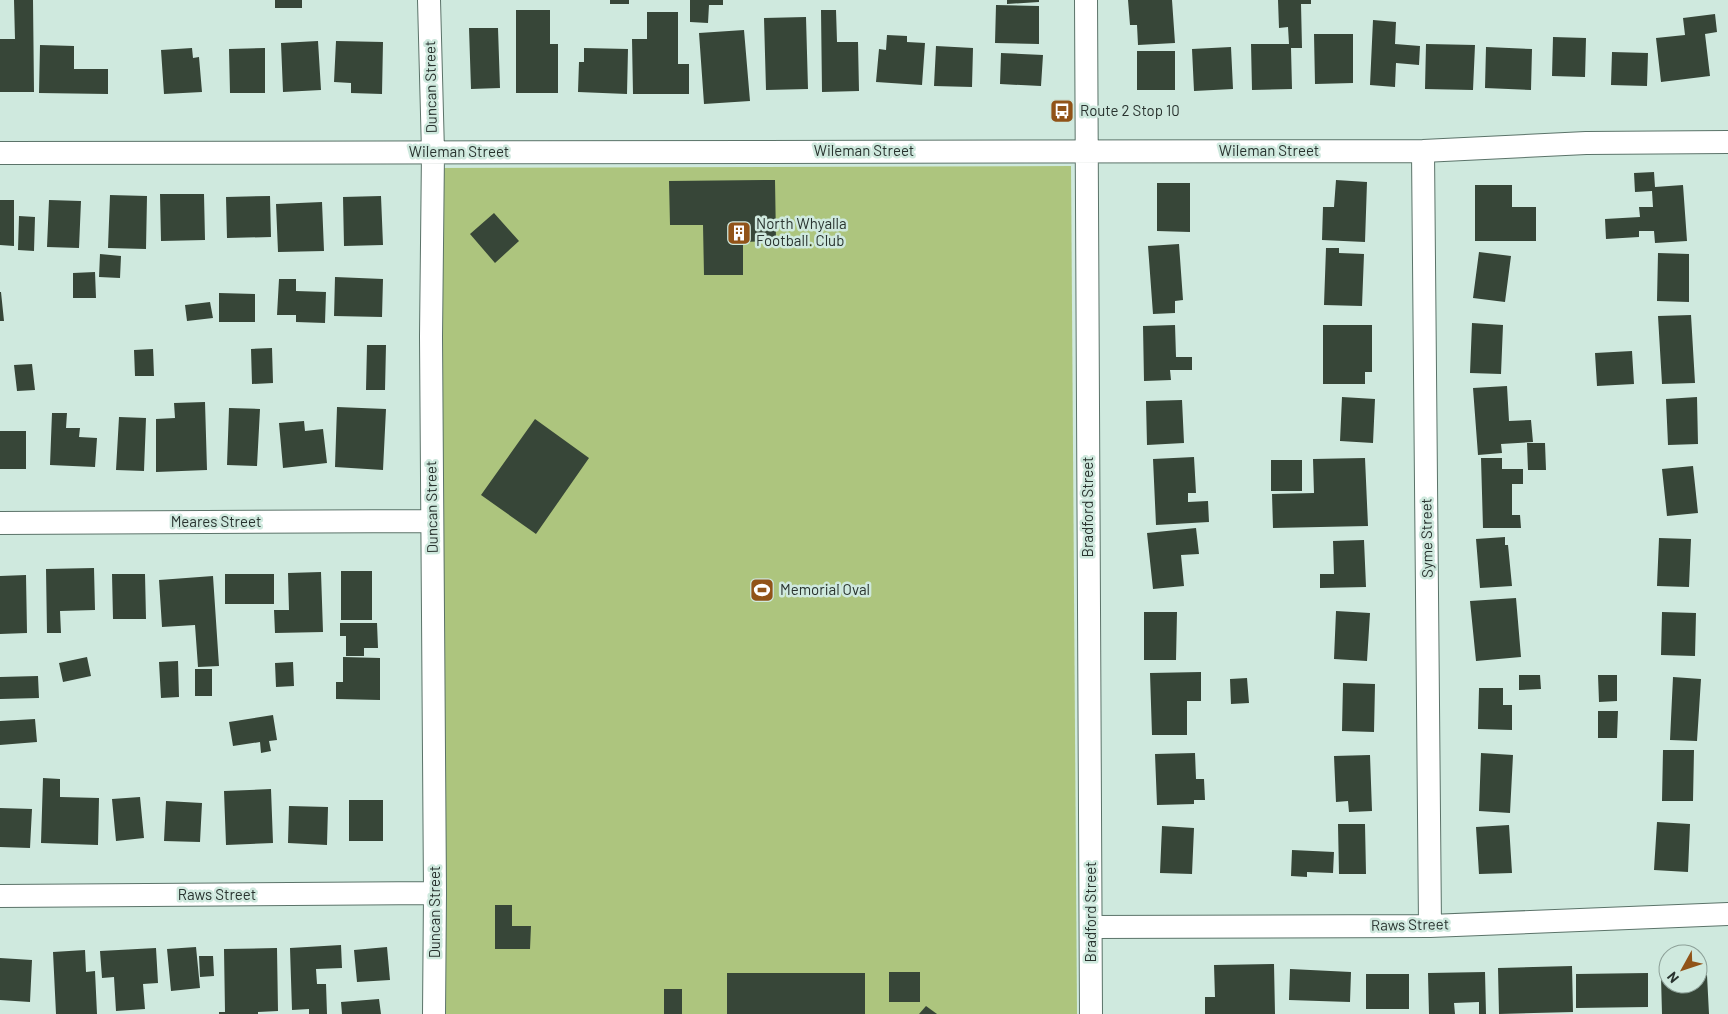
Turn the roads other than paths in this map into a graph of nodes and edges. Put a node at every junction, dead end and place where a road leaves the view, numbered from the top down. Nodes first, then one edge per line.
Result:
1 (429, 0) edge
2 (1086, 0) edge
3 (1728, 142) edge
4 (1423, 150) junction
5 (1086, 151) junction
6 (433, 152) junction
7 (0, 153) edge
8 (432, 521) junction
9 (0, 523) edge
10 (435, 894) junction
11 (0, 896) edge
12 (1728, 914) edge
13 (1430, 926) junction
14 (1091, 927) junction
15 (434, 1014) edge
16 (1091, 1014) edge

1 - 6 street, Duncan Street
2 - 5 street, Bradford Street
3 - 4 street, Wileman Street
4 - 5 street, Wileman Street
4 - 13 street, Syme Street
5 - 6 street, Wileman Street
5 - 14 street, Bradford Street
6 - 7 street, Wileman Street
6 - 8 street, Duncan Street
8 - 9 street, Meares Street
8 - 10 street, Duncan Street
10 - 11 street, Raws Street
10 - 15 street, Duncan Street
12 - 13 street, Raws Street
13 - 14 street, Raws Street
14 - 16 street, Bradford Street

